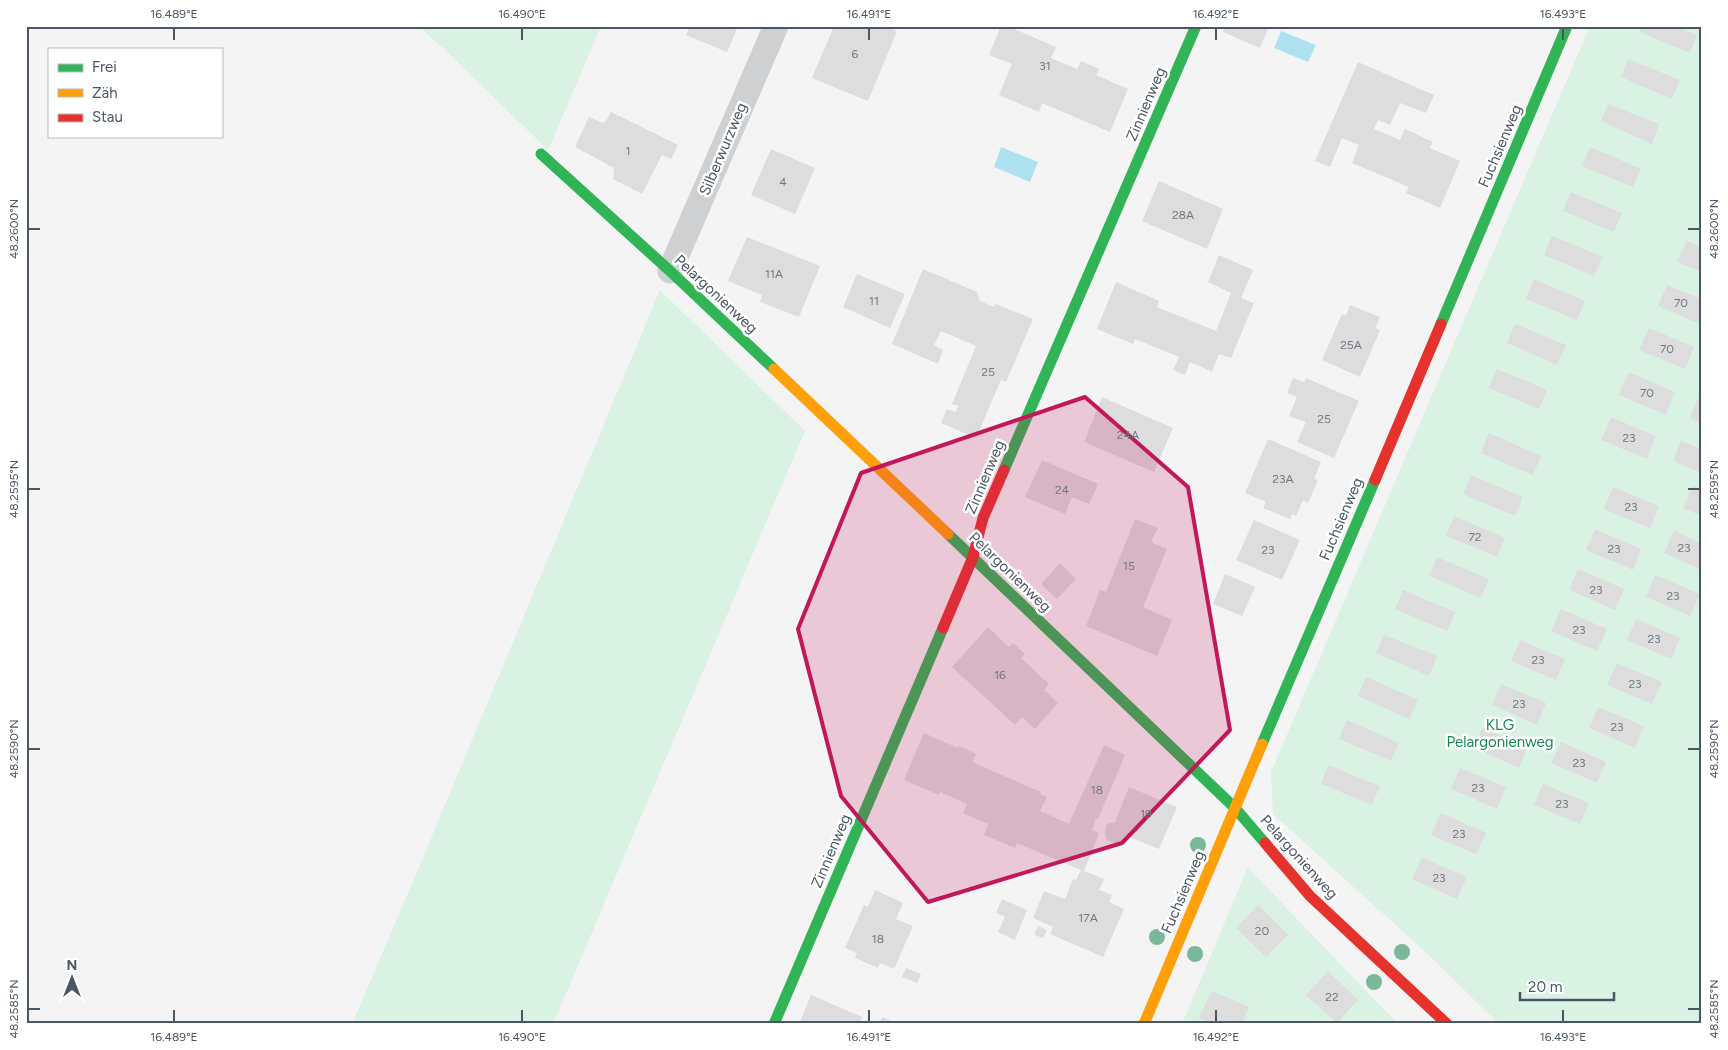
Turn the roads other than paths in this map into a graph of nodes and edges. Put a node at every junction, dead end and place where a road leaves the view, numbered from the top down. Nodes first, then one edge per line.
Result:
1 (776, 26) edge
2 (1196, 26) edge
3 (1567, 26) edge
4 (541, 154) dead end
5 (670, 271) junction
6 (973, 556) junction
7 (1235, 808) junction
8 (774, 1024) edge
9 (1144, 1024) edge
10 (1447, 1024) edge

1 - 5 street, Silberwurzweg
2 - 6 street, Zinnienweg
3 - 7 street, Fuchsienweg
4 - 5 street, Pelargonienweg
5 - 6 street, Pelargonienweg
6 - 7 street, Pelargonienweg
6 - 8 street, Zinnienweg
7 - 9 street, Fuchsienweg
7 - 10 street, Pelargonienweg

